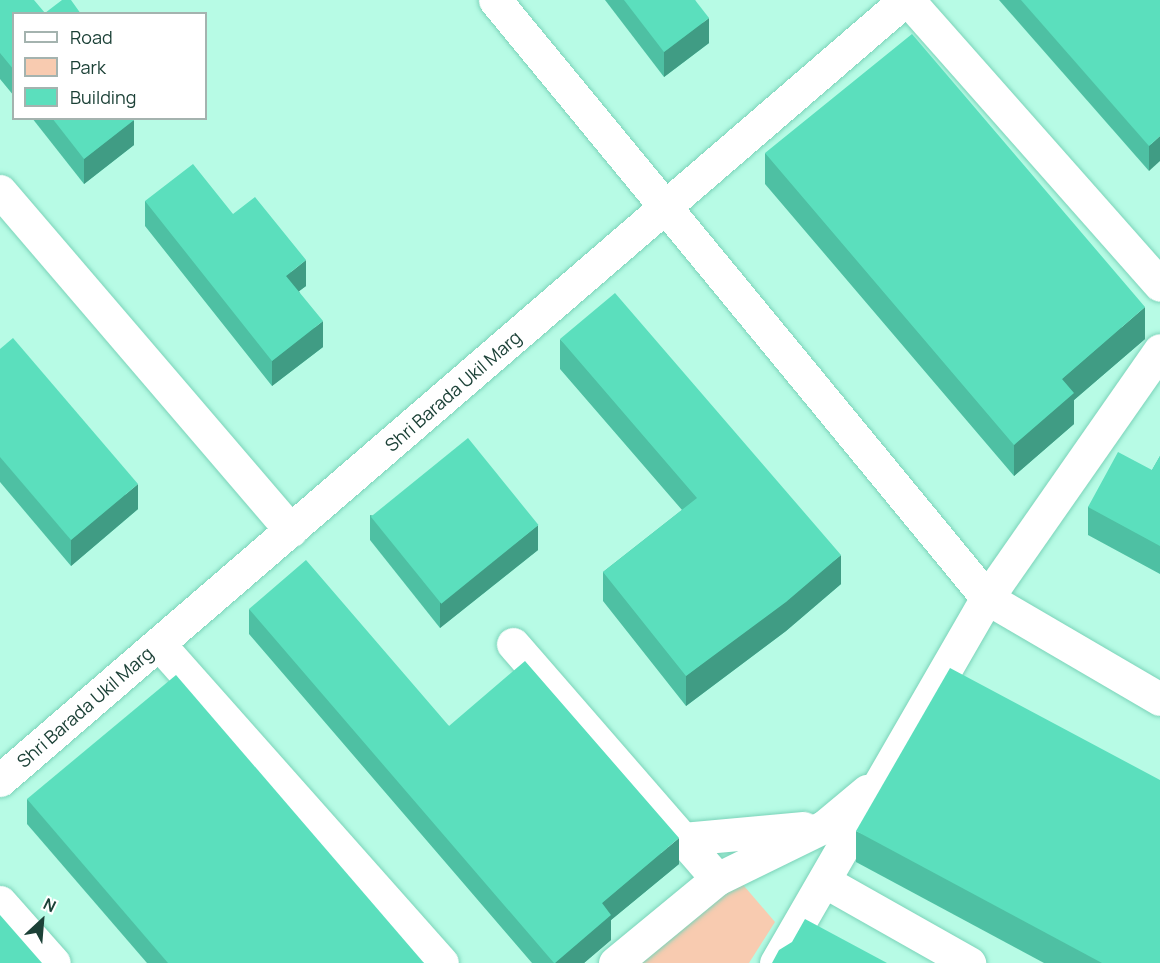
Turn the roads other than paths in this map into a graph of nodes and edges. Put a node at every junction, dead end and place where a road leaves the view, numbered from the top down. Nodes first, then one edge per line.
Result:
1 (495, 0) edge
2 (907, 0) edge
3 (0, 191) edge
4 (664, 209) junction
5 (1160, 285) edge
6 (1160, 350) edge
7 (291, 530) junction
8 (987, 598) junction
9 (159, 644) junction
10 (513, 644) dead end
11 (1160, 699) edge
12 (884, 776) junction
13 (0, 780) edge
14 (825, 826) junction
15 (683, 839) junction
16 (717, 879) junction
17 (824, 881) junction
18 (0, 902) edge
19 (54, 963) edge
20 (441, 963) edge
21 (615, 963) edge
22 (776, 963) edge
23 (969, 963) edge

1 - 4 street
2 - 4 street, Shri Barada Ukil Marg
2 - 5 street
3 - 7 street
4 - 7 street, Shri Barada Ukil Marg
4 - 8 street
6 - 8 street
7 - 9 street, Shri Barada Ukil Marg
8 - 11 street
8 - 12 street
9 - 13 street, Shri Barada Ukil Marg
9 - 20 street
10 - 15 street
12 - 14 street
12 - 17 street
14 - 15 street
14 - 16 street
15 - 16 street
16 - 21 street
17 - 22 street
17 - 23 street
18 - 19 street

